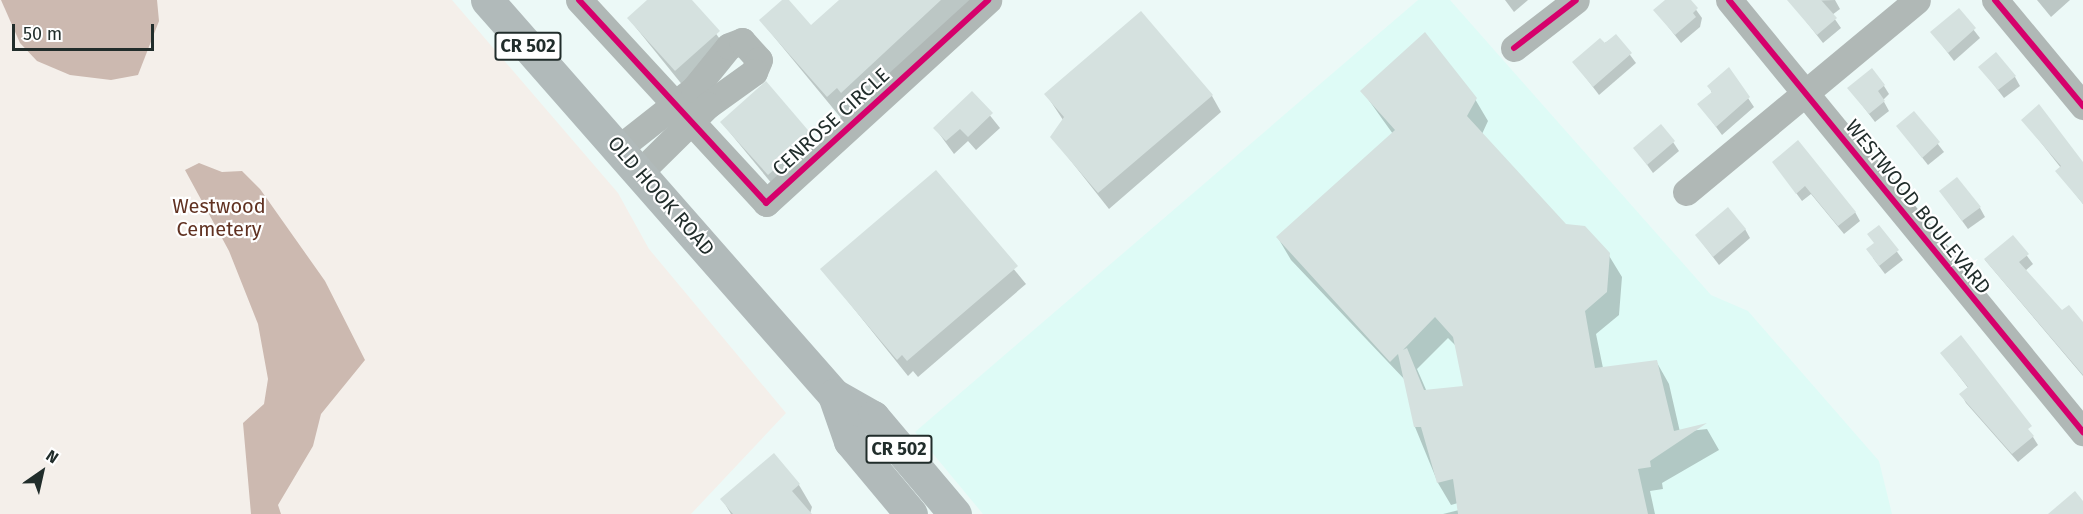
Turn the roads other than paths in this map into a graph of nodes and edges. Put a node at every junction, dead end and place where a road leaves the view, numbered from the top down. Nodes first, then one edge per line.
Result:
1 (487, 0) edge
2 (579, 0) edge
3 (988, 0) edge
4 (1576, 0) edge
5 (1729, 0) edge
6 (1917, 0) edge
7 (1995, 0) edge
8 (1514, 48) dead end
9 (1806, 95) junction
10 (2083, 106) edge
11 (683, 113) junction
12 (630, 160) junction
13 (1686, 192) dead end
14 (834, 395) junction
15 (2083, 432) edge
16 (911, 514) edge
17 (956, 514) edge

1 - 12 main road, OLD HOOK ROAD / CR 502
2 - 11 street, CENROSE CIRCLE
3 - 11 street, CENROSE CIRCLE
4 - 8 street
5 - 9 street, WESTWOOD BOULEVARD
6 - 9 street
7 - 10 street
9 - 13 street
9 - 15 street, WESTWOOD BOULEVARD
11 - 12 street
12 - 14 main road, OLD HOOK ROAD / CR 502
14 - 16 main road, OLD HOOK ROAD / CR 502
14 - 17 main road, OLD HOOK ROAD / CR 502

